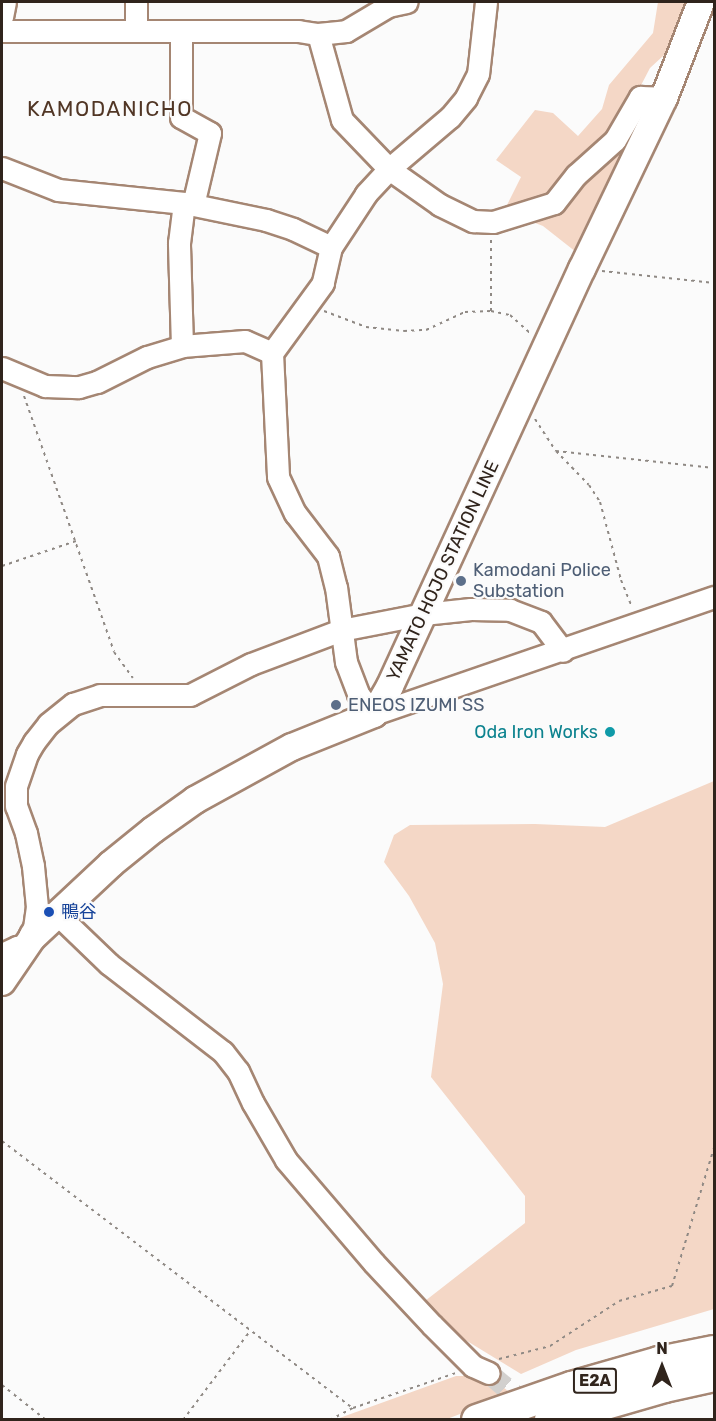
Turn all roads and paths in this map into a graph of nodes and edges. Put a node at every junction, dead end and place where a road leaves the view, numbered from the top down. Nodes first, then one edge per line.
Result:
1 (4, 2) edge
2 (136, 2) edge
3 (407, 2) edge
4 (486, 2) edge
5 (701, 2) edge
6 (2, 17) edge
7 (2, 31) edge
8 (136, 31) junction
9 (181, 31) junction
10 (318, 34) junction
11 (664, 98) junction
12 (2, 168) edge
13 (388, 169) junction
14 (189, 204) junction
15 (486, 222) junction
16 (331, 247) junction
17 (582, 268) junction
18 (714, 283) edge
19 (309, 304) junction
20 (491, 311) junction
21 (550, 340) junction
22 (182, 346) junction
23 (272, 353) junction
24 (5, 370) edge
25 (520, 402) junction
26 (556, 451) junction
27 (714, 468) edge
28 (76, 541) junction
29 (2, 566) edge
30 (714, 597) edge
31 (423, 614) junction
32 (638, 624) junction
33 (340, 630) junction
34 (563, 651) junction
35 (146, 696) junction
36 (374, 714) junction
37 (57, 914) junction
38 (18, 948) edge
39 (2, 982) edge
40 (2, 1141) edge
41 (714, 1148) edge
42 (250, 1330) junction
43 (714, 1351) edge
44 (481, 1370) junction
45 (714, 1376) edge
46 (2, 1385) edge
47 (353, 1408) junction
48 (46, 1419) edge
49 (183, 1419) edge
50 (330, 1419) edge
51 (477, 1419) edge
52 (550, 1419) edge

1 - 6 street
2 - 8 street
3 - 10 street
4 - 13 street
5 - 11 main road, YAMATO HOJO STATION LINE
7 - 8 street
8 - 9 street
9 - 10 street
9 - 14 street
10 - 13 street
11 - 15 street
11 - 17 main road, YAMATO HOJO STATION LINE
12 - 14 street
13 - 15 street
13 - 16 street
14 - 16 street
14 - 22 street
15 - 20 path
16 - 19 street
17 - 18 path
17 - 21 main road, YAMATO HOJO STATION LINE
19 - 20 path
19 - 23 street
20 - 21 path
21 - 25 main road, YAMATO HOJO STATION LINE
22 - 23 street
22 - 24 street
23 - 33 street
24 - 28 path
25 - 26 path
25 - 31 main road, YAMATO HOJO STATION LINE
26 - 27 path
26 - 32 path
28 - 29 path
28 - 35 path
30 - 32 street
31 - 33 street
31 - 34 street
31 - 36 main road, YAMATO HOJO STATION LINE
32 - 34 street
33 - 35 street
33 - 36 street
34 - 36 street
35 - 38 street
36 - 37 main road
37 - 38 main road
37 - 44 street
38 - 39 main road
40 - 42 path
41 - 44 path
42 - 47 path
42 - 49 path
43 - 51 highway, E2A
44 - 47 path
45 - 52 highway, E2A
46 - 48 path
47 - 50 path

